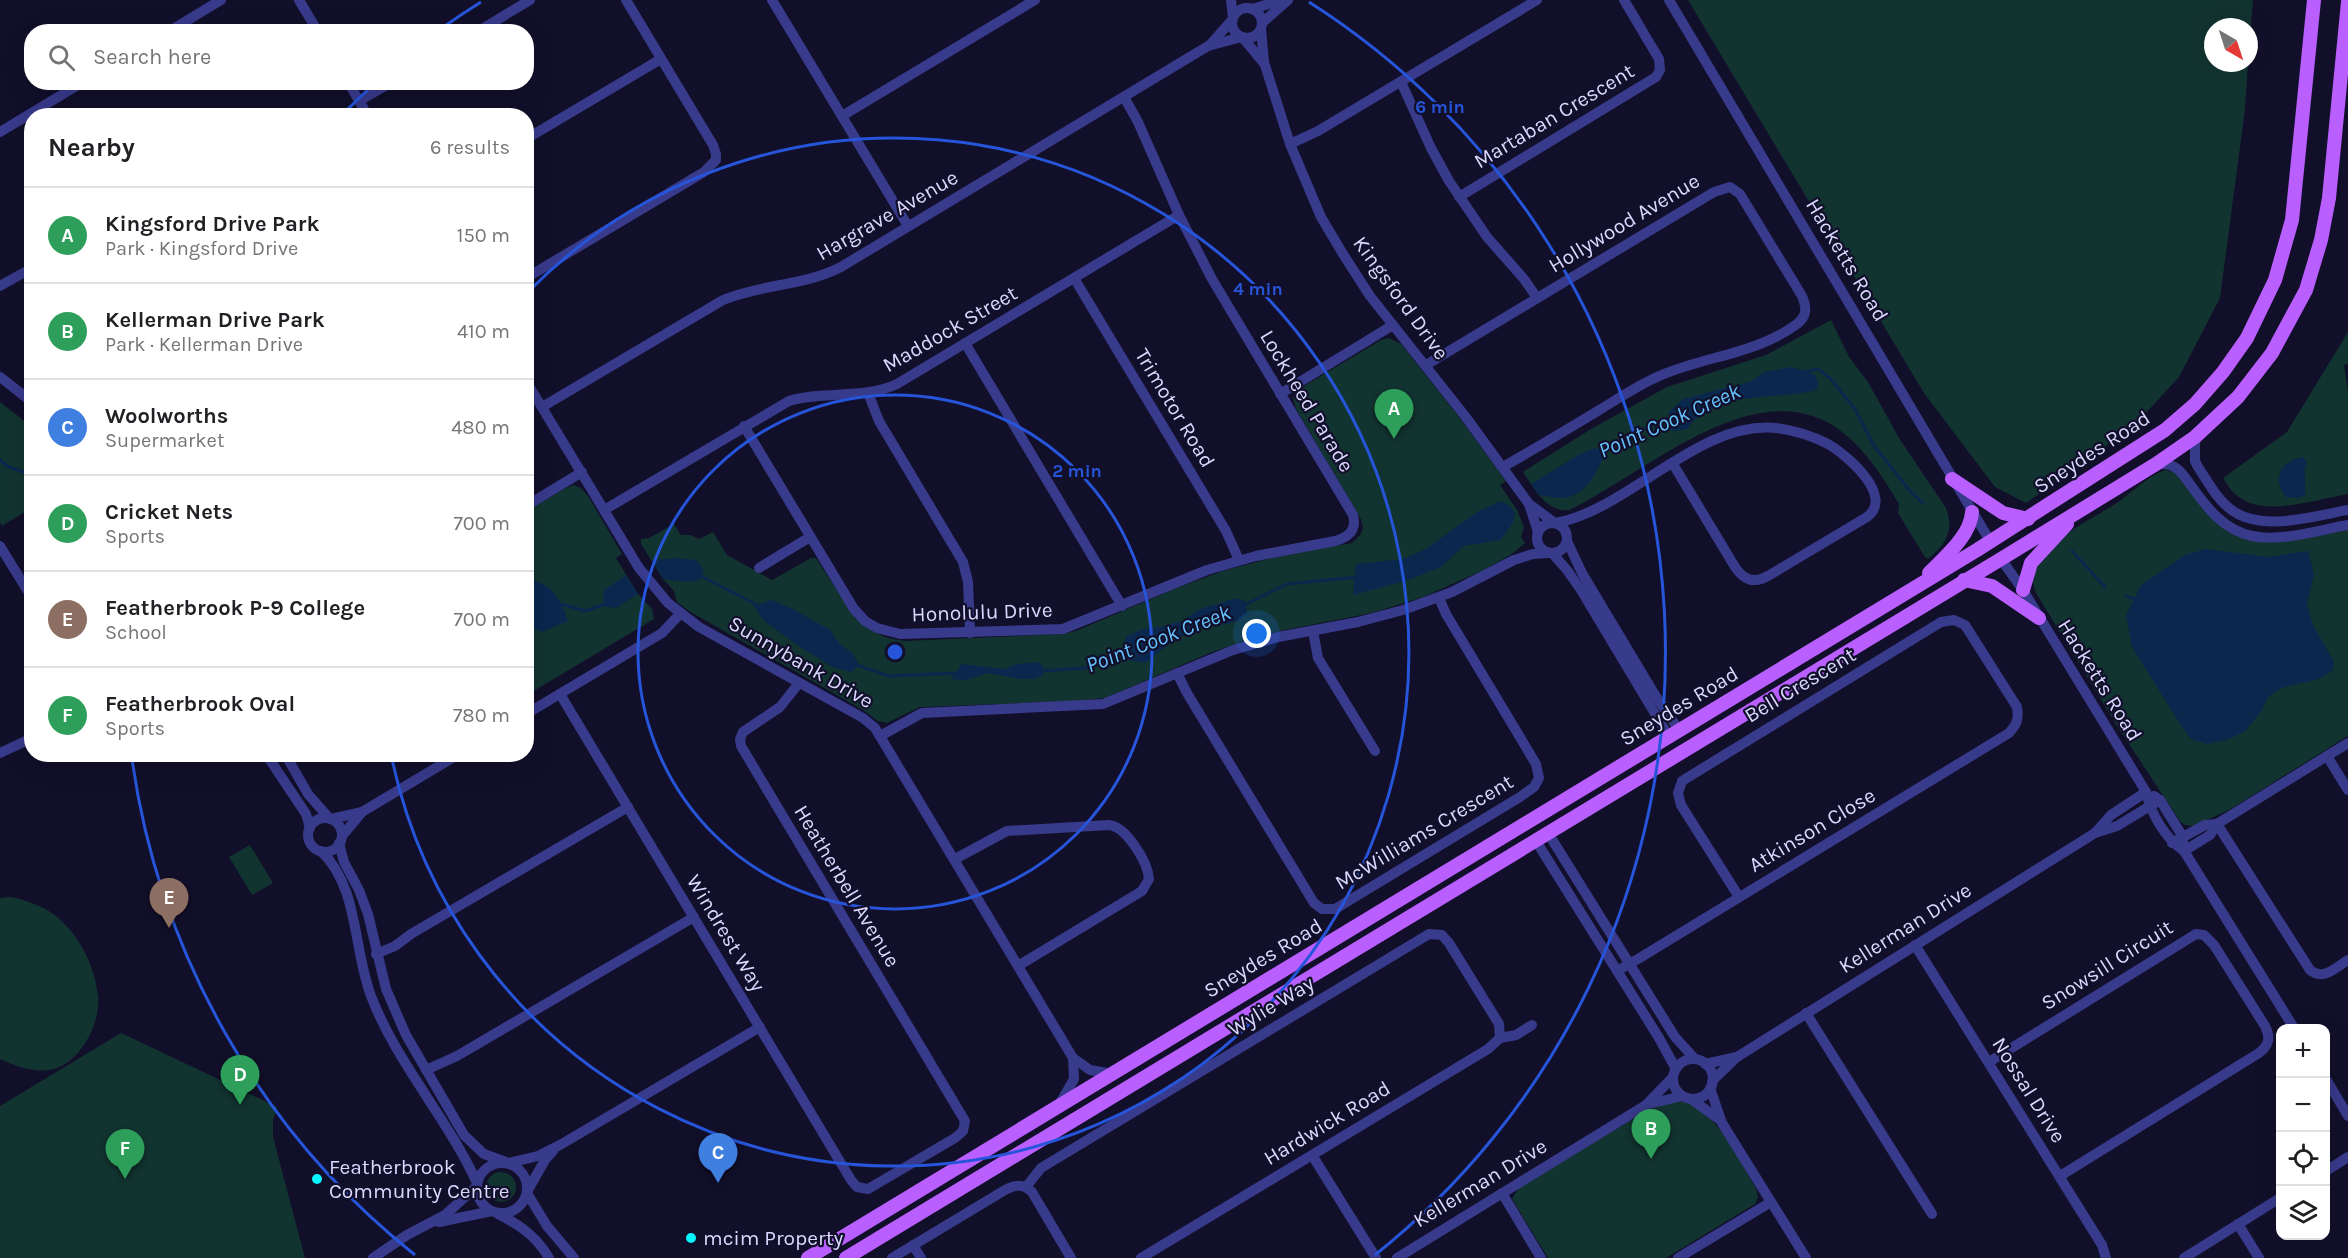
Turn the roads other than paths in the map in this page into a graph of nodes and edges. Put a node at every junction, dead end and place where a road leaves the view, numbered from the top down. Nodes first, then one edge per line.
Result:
1 (221, 0) edge
2 (299, 0) edge
3 (530, 0) edge
4 (626, 0) edge
5 (1035, 0) edge
6 (1231, 0) edge
7 (1242, 0) edge
8 (1282, 0) edge
9 (1287, 0) edge
10 (1537, 0) edge
11 (1624, 0) edge
12 (1669, 0) edge
13 (2314, 0) edge
14 (778, 2) edge
15 (2348, 2) edge
16 (1251, 9) junction
17 (1232, 19) junction
18 (181, 24) edge
19 (313, 24) edge
20 (490, 24) edge
21 (1262, 26) junction
22 (1242, 38) junction
23 (1208, 46) junction
24 (661, 59) junction
25 (1264, 62) junction
26 (1401, 82) junction
27 (70, 90) edge
28 (353, 90) edge
29 (378, 90) edge
30 (1124, 97) junction
31 (359, 101) junction
32 (40, 108) edge
33 (363, 108) edge
34 (842, 116) junction
35 (24, 118) edge
36 (0, 132) edge
37 (534, 135) edge
38 (1290, 144) junction
39 (1459, 196) junction
40 (1179, 215) junction
41 (908, 226) junction
42 (24, 272) edge
43 (534, 273) edge
44 (1074, 278) junction
45 (0, 286) edge
46 (1537, 298) junction
47 (1393, 325) junction
48 (965, 343) junction
49 (1426, 365) junction
50 (0, 377) edge
51 (868, 393) junction
52 (534, 394) edge
53 (1280, 394) junction
54 (24, 396) edge
55 (542, 407) junction
56 (744, 426) junction
57 (2195, 437) junction
58 (1673, 464) junction
59 (2156, 464) junction
60 (1503, 467) junction
61 (582, 472) junction
62 (1952, 478) junction
63 (534, 501) edge
64 (1528, 504) junction
65 (2083, 508) junction
66 (603, 510) junction
67 (2348, 510) edge
68 (1972, 512) junction
69 (1589, 514) junction
70 (2028, 519) junction
71 (1555, 523) junction
72 (2348, 525) edge
73 (1351, 532) joint
74 (1537, 535) junction
75 (810, 537) junction
76 (1567, 540) junction
77 (1990, 541) junction
78 (0, 546) edge
79 (1550, 553) junction
80 (2001, 559) junction
81 (1239, 560) junction
82 (1514, 560) junction
83 (759, 568) dead end
84 (1964, 580) junction
85 (24, 585) edge
86 (1917, 586) junction
87 (2023, 590) junction
88 (1439, 598) junction
89 (1122, 606) junction
90 (680, 614) junction
91 (2039, 618) junction
92 (1313, 631) junction
93 (970, 633) junction
94 (1177, 673) junction
95 (799, 683) junction
96 (560, 694) junction
97 (534, 707) edge
98 (2018, 715) joint
99 (1674, 734) junction
100 (880, 736) junction
101 (24, 742) edge
102 (2348, 743) edge
103 (1685, 750) junction
104 (1375, 751) dead end
105 (0, 753) edge
106 (2327, 756) junction
107 (271, 762) edge
108 (290, 762) edge
109 (446, 762) edge
110 (2348, 790) edge
111 (2146, 792) junction
112 (2160, 800) junction
113 (628, 807) junction
114 (2149, 807) junction
115 (363, 812) junction
116 (330, 819) junction
117 (1532, 820) junction
118 (2217, 824) junction
119 (310, 828) junction
120 (2095, 833) junction
121 (1542, 837) junction
122 (2183, 837) junction
123 (341, 840) junction
124 (2172, 843) junction
125 (321, 851) junction
126 (2184, 851) junction
127 (955, 859) junction
128 (1739, 897) junction
129 (694, 917) junction
130 (1916, 945) junction
131 (375, 950) junction
132 (2348, 960) edge
133 (1629, 964) junction
134 (1018, 966) junction
135 (1617, 971) junction
136 (1806, 1013) junction
137 (2291, 1024) edge
138 (1532, 1025) dead end
139 (759, 1027) junction
140 (1500, 1038) junction
141 (1737, 1057) junction
142 (1073, 1058) junction
143 (1700, 1061) junction
144 (1989, 1062) junction
145 (428, 1073) junction
146 (1674, 1073) junction
147 (1113, 1074) junction
148 (1711, 1085) junction
149 (2330, 1087) edge
150 (1687, 1097) junction
151 (1646, 1105) junction
152 (1057, 1108) junction
153 (2348, 1116) edge
154 (1722, 1123) junction
155 (560, 1145) junction
156 (1312, 1155) junction
157 (2348, 1157) edge
158 (508, 1163) junction
159 (2330, 1168) edge
160 (2060, 1176) junction
161 (477, 1185) junction
162 (1026, 1187) junction
163 (861, 1188) joint
164 (527, 1191) junction
165 (1502, 1193) junction
166 (2276, 1200) edge
167 (1771, 1202) junction
168 (494, 1212) junction
169 (1932, 1214) dead end
170 (432, 1222) junction
171 (2238, 1224) junction
172 (913, 1245) junction
173 (863, 1247) junction
174 (373, 1258) edge
175 (549, 1258) edge
176 (574, 1258) edge
177 (808, 1258) edge
178 (840, 1258) edge
179 (846, 1258) edge
180 (892, 1258) edge
181 (921, 1258) edge
182 (1071, 1258) edge
183 (1142, 1258) edge
184 (1376, 1258) edge
185 (1397, 1258) edge
186 (1541, 1258) edge
187 (1678, 1258) edge
188 (1806, 1258) edge
189 (2106, 1258) edge
190 (2184, 1258) edge
191 (2259, 1258) edge

1 - 18 street
2 - 19 street
3 - 20 street
4 - 24 street
5 - 34 street
6 - 17 street
7 - 16 street
8 - 16 street
9 - 21 street
10 - 26 street
11 - 39 street, Martaban Crescent
12 - 62 street, Hacketts Road
13 - 70 main road, Sneydes Road
14 - 34 street
15 - 57 main road, Sneydes Road
16 - 17 street
16 - 21 street
17 - 22 street
17 - 23 street, Hargrave Avenue
21 - 22 street
21 - 25 street, Kingsford Drive
22 - 23 street, Hargrave Avenue
22 - 25 street, Kingsford Drive
23 - 30 street, Hargrave Avenue
24 - 37 street
24 - 43 street
25 - 38 street, Kingsford Drive
26 - 38 street
26 - 39 street
27 - 32 street
28 - 31 street
29 - 31 street
30 - 40 street, Lockheed Parade
30 - 41 street, Hargrave Avenue
31 - 33 street
34 - 41 street
35 - 36 street
38 - 47 street, Kingsford Drive
39 - 46 street
40 - 44 street, Maddock Street
40 - 53 street, Lockheed Parade
41 - 55 street, Hargrave Avenue
42 - 45 street
44 - 48 street, Maddock Street
44 - 81 street, Trimotor Road
46 - 49 street, Hollywood Avenue
46 - 60 street, Hollywood Avenue
47 - 49 street, Kingsford Drive
47 - 53 street
48 - 51 street, Maddock Street
48 - 89 street
49 - 60 street, Kingsford Drive
50 - 54 street
51 - 56 street, Maddock Street
51 - 93 street
52 - 55 street, Sunnybank Drive
53 - 73 street, Lockheed Parade
55 - 61 street, Sunnybank Drive
56 - 66 street, Maddock Street
56 - 75 street, Honolulu Drive
57 - 59 main road, Sneydes Road
57 - 67 street
58 - 58 street
58 - 69 street
59 - 65 main road, Sneydes Road
59 - 72 street
60 - 64 street, Kingsford Drive
61 - 63 street
61 - 66 street, Sunnybank Drive
62 - 68 street, Hacketts Road
62 - 70 main road
64 - 71 street, Kingsford Drive
64 - 74 street, Kingsford Drive
65 - 80 main road, Sneydes Road
65 - 87 main road
66 - 90 street, Sunnybank Drive
68 - 77 street, Hacketts Road
68 - 86 main road
69 - 71 street
69 - 76 street
70 - 77 main road, Sneydes Road
71 - 74 street
71 - 76 street
73 - 81 street, Honolulu Drive
74 - 79 street
74 - 82 street
75 - 83 street
75 - 93 street, Honolulu Drive
76 - 79 street
76 - 99 street
77 - 80 main road
77 - 86 main road, Sneydes Road
78 - 85 street
79 - 82 street
79 - 99 street
80 - 84 main road, Sneydes Road
80 - 87 street, Hacketts Road
81 - 89 street, Honolulu Drive
82 - 88 street
84 - 91 main road
84 - 103 main road, Sneydes Road
86 - 99 main road, Sneydes Road
87 - 91 street, Hacketts Road
88 - 92 street
88 - 94 street, McWilliams Crescent
89 - 93 street, Honolulu Drive
90 - 95 street, Sunnybank Drive
90 - 96 street
91 - 111 street, Hacketts Road
92 - 94 street
92 - 104 street
94 - 100 street
95 - 100 street, Sunnybank Drive
95 - 163 street, Heatherbell Avenue
96 - 97 street
96 - 113 street, Windrest Way
98 - 128 street, Atkinson Close
98 - 128 street, Bell Crescent
99 - 103 main road
99 - 117 main road, Sneydes Road
100 - 127 street, Sunnybank Drive
101 - 105 street
102 - 106 street
103 - 121 main road, Sneydes Road
106 - 110 street
106 - 118 street
107 - 119 street
108 - 116 street
109 - 115 street
111 - 112 street, Hacketts Road
111 - 114 street, Hacketts Road
111 - 120 street, Kellerman Drive
112 - 114 street, Kellerman Drive
112 - 122 street, Hacketts Road
113 - 129 street, Windrest Way
113 - 131 street
114 - 120 street, Kellerman Drive
114 - 124 street, Hacketts Road
115 - 116 street
115 - 123 street
116 - 119 street
116 - 123 street
117 - 121 main road
117 - 147 main road, Sneydes Road
118 - 122 street
118 - 126 street
118 - 132 street
119 - 125 street
120 - 130 street, Kellerman Drive
121 - 133 street
121 - 135 street
121 - 173 main road, Sneydes Road
122 - 124 street
122 - 126 street, Hacketts Road
123 - 125 street
123 - 131 street
124 - 126 street, Hacketts Road
125 - 161 street
126 - 137 street, Hacketts Road
127 - 134 street, Sunnybank Drive
127 - 134 street
128 - 133 street, Atkinson Close
129 - 139 street, Windrest Way
129 - 145 street
130 - 136 street, Kellerman Drive
130 - 144 street, Nossal Drive
131 - 145 street
133 - 135 street, Atkinson Close
133 - 143 street
134 - 142 street, Sunnybank Drive
135 - 146 street
136 - 141 street, Kellerman Drive
136 - 169 street
138 - 140 street, Hardwick Road
139 - 155 street
139 - 163 street, Windrest Way
140 - 156 street, Hardwick Road
140 - 162 street, Wylie Way
141 - 143 street, Kellerman Drive
141 - 148 street, Kellerman Drive
142 - 147 street
142 - 152 street
143 - 146 street
143 - 148 street
144 - 160 street, Nossal Drive
144 - 160 street, Snowsill Circuit
145 - 158 street
146 - 150 street
146 - 151 street, Kellerman Drive
147 - 152 main road, Sneydes Road
148 - 150 street
148 - 154 street
149 - 153 street
150 - 151 street, Kellerman Drive
150 - 154 street
151 - 165 street, Kellerman Drive
152 - 177 main road, Sneydes Road
154 - 167 street
155 - 158 street
155 - 164 street
156 - 183 street, Hardwick Road
156 - 184 street
157 - 159 street
158 - 161 street
158 - 164 street
160 - 189 street, Nossal Drive
161 - 168 street
161 - 170 street
162 - 172 street
162 - 182 street
164 - 168 street
164 - 176 street
165 - 185 street, Kellerman Drive
165 - 186 street
166 - 171 street
167 - 187 street
167 - 188 street
168 - 170 street
168 - 175 street
170 - 174 street
171 - 190 street
171 - 191 street
172 - 180 street
172 - 181 street
173 - 178 main road
173 - 179 main road, Sneydes Road

